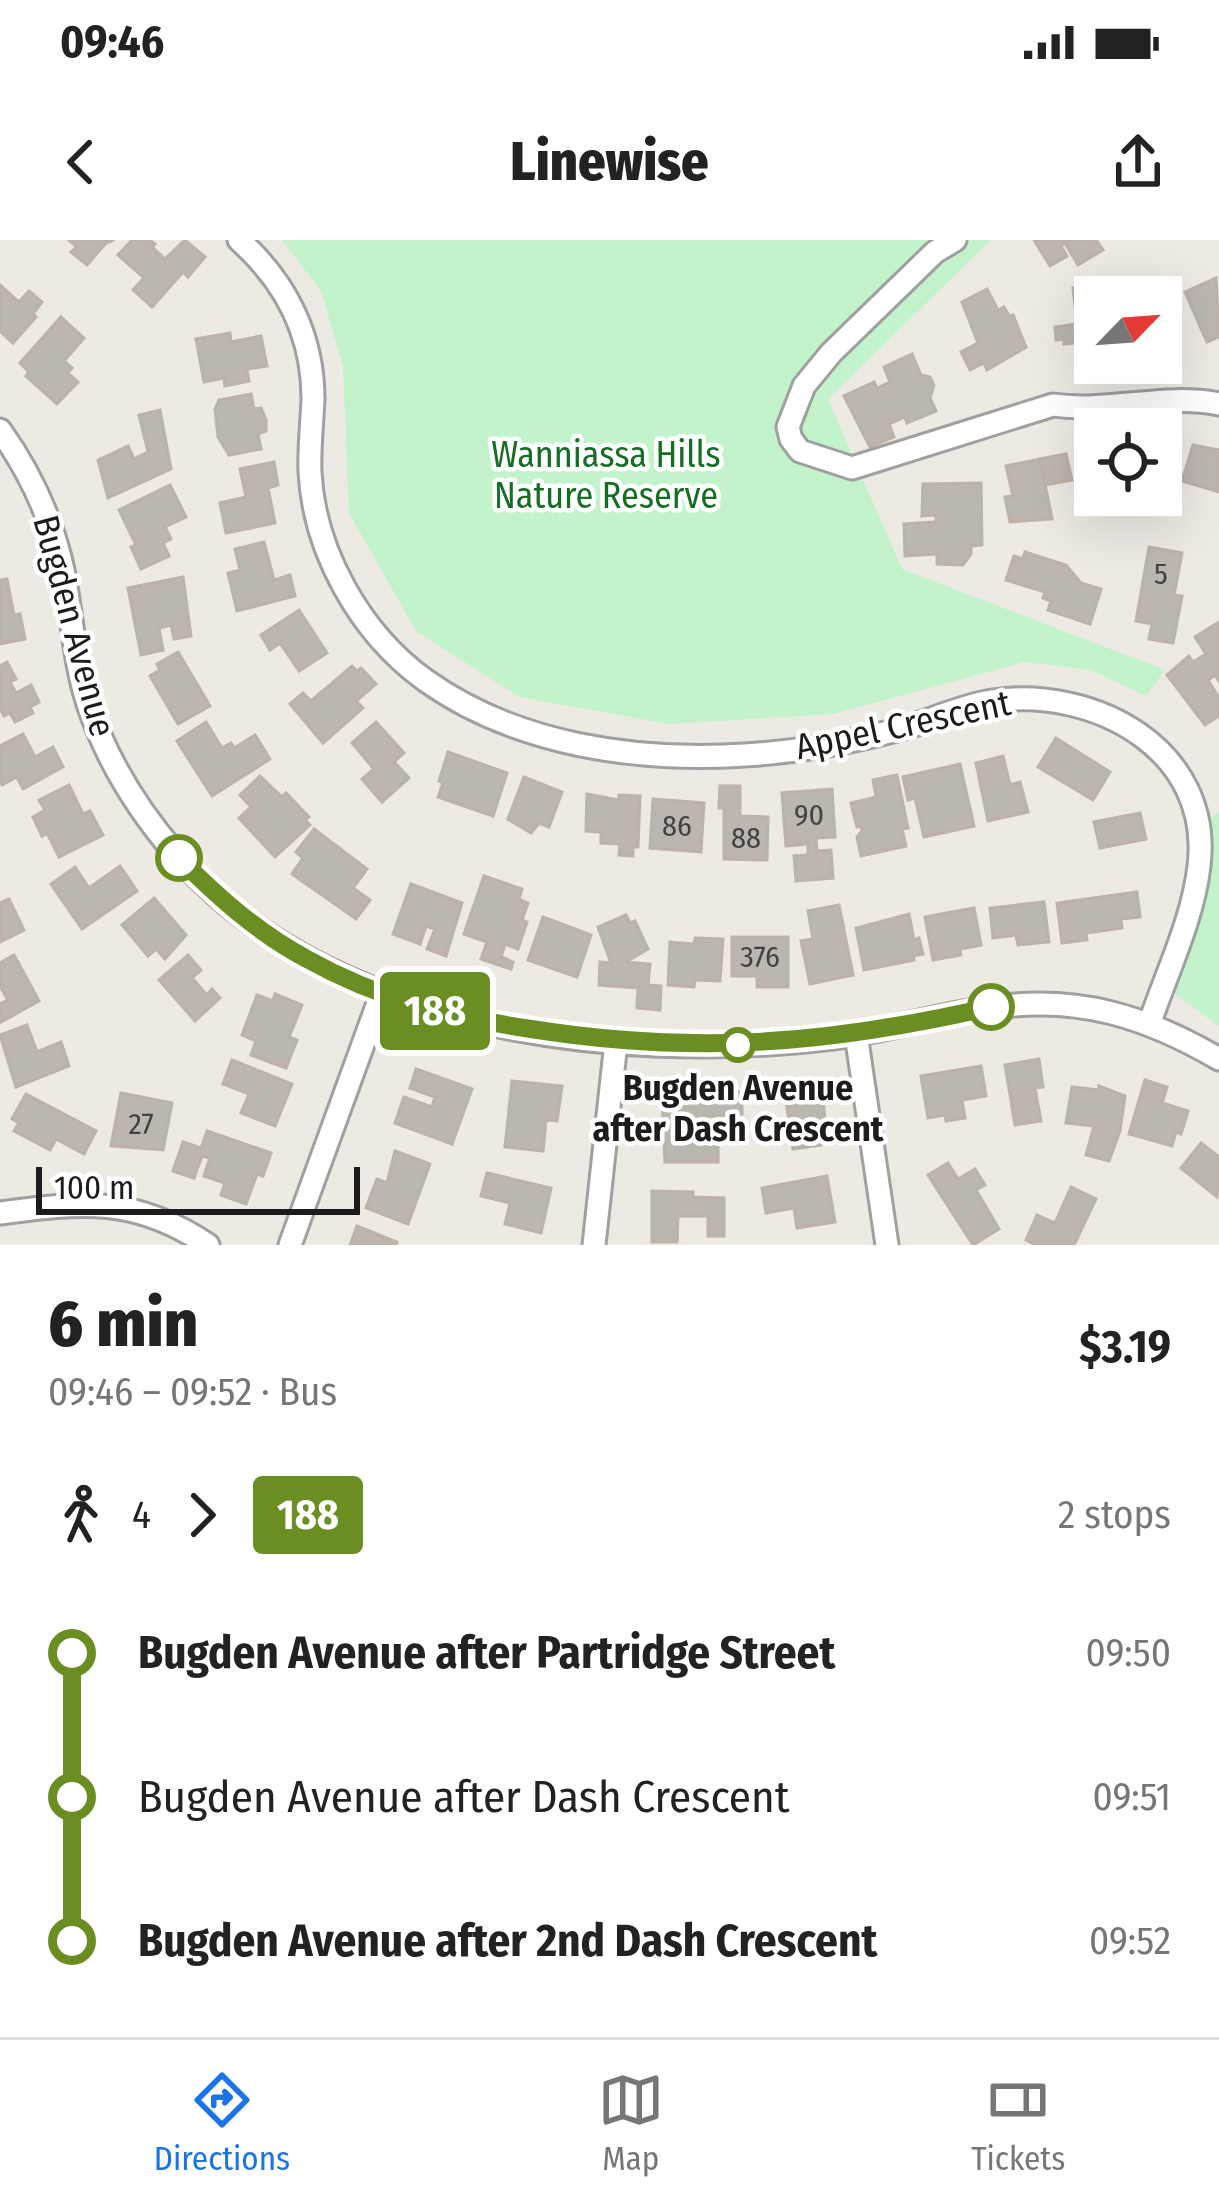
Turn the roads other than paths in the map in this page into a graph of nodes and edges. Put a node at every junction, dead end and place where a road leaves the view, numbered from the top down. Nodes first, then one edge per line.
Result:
1 (239, 240) edge
2 (955, 240) edge
3 (1219, 404) edge
4 (0, 430) edge
5 (381, 995) junction
6 (1150, 1022) junction
7 (856, 1034) junction
8 (616, 1042) junction
9 (1219, 1059) edge
10 (0, 1213) edge
11 (208, 1245) edge
12 (290, 1245) edge
13 (594, 1245) edge
14 (887, 1245) edge

1 - 6 street, Appel Crescent
2 - 3 street
4 - 5 street, Bugden Avenue
5 - 8 street, Bugden Avenue
5 - 12 street
6 - 7 street, Bugden Avenue
6 - 9 street, Bugden Avenue
7 - 8 street, Bugden Avenue
7 - 14 street
8 - 13 street
10 - 11 street

